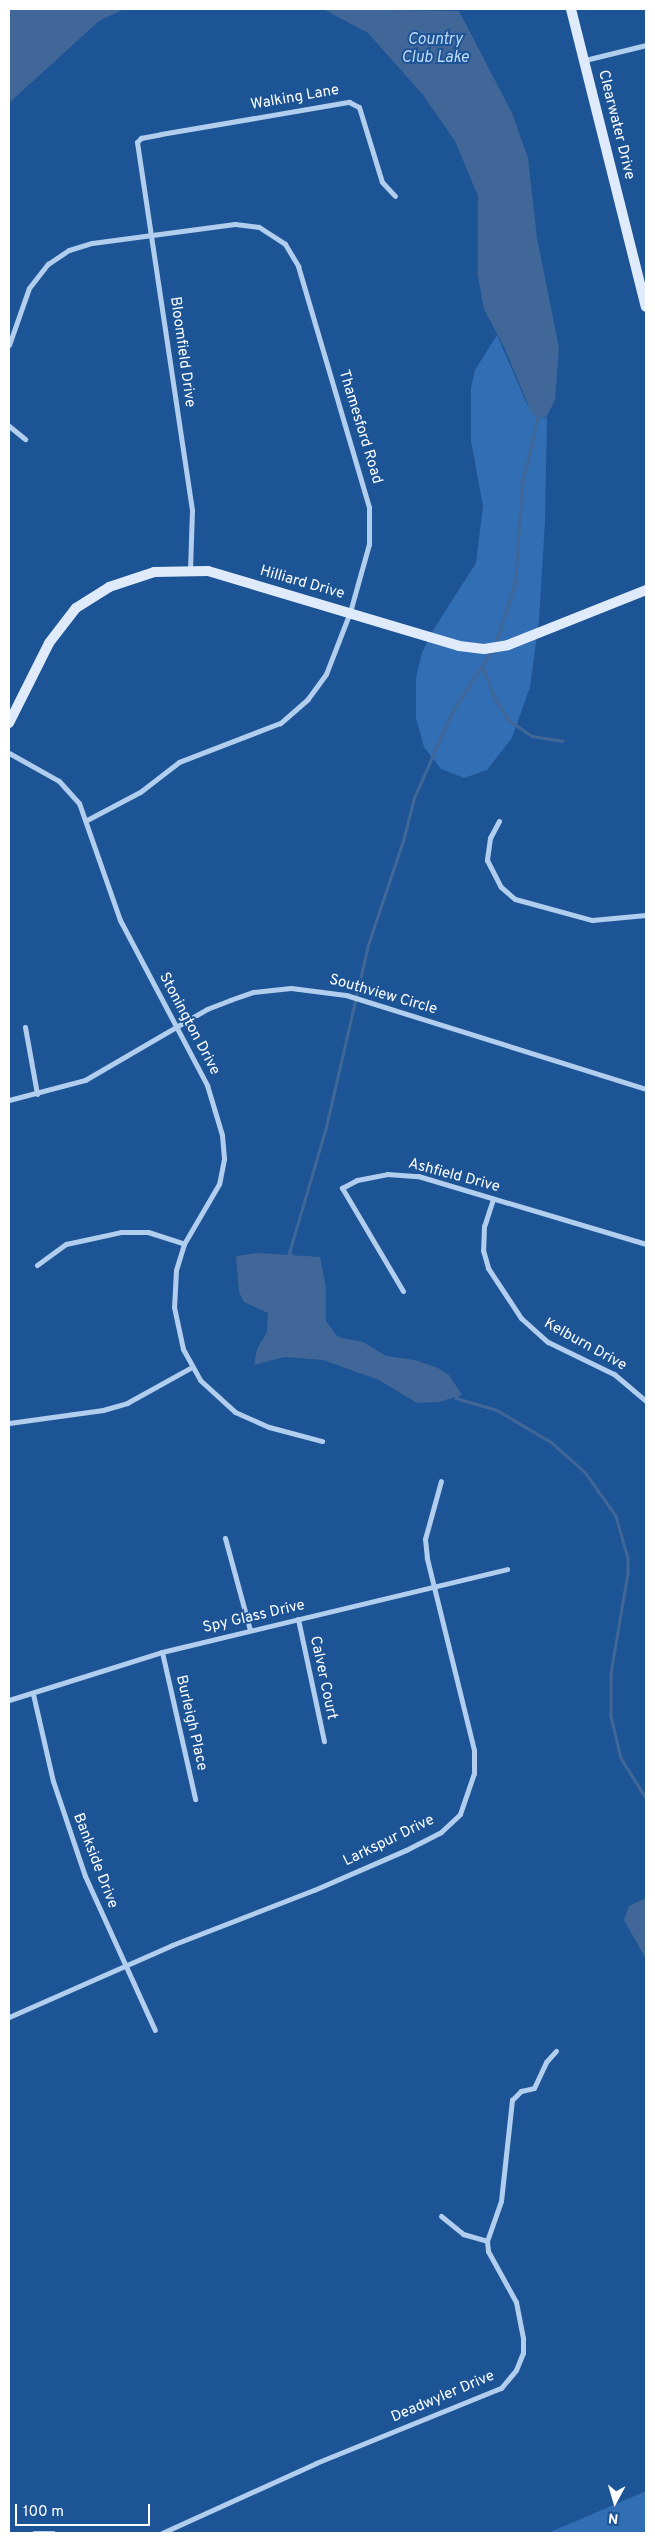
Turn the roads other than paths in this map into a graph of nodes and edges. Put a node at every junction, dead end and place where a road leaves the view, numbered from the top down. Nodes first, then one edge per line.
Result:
1 (571, 9) edge
2 (646, 45) edge
3 (585, 60) junction
4 (138, 139) joint
5 (395, 196) dead end
6 (152, 236) junction
7 (643, 275) edge
8 (646, 308) edge
9 (9, 345) edge
10 (9, 426) edge
11 (25, 439) dead end
12 (190, 570) junction
13 (646, 590) edge
14 (350, 612) junction
15 (9, 722) edge
16 (9, 753) edge
17 (87, 820) junction
18 (499, 822) dead end
19 (646, 915) edge
20 (178, 1026) junction
21 (25, 1028) dead end
22 (646, 1089) edge
23 (37, 1094) junction
24 (9, 1100) edge
25 (493, 1199) junction
26 (184, 1244) junction
27 (646, 1244) edge
28 (37, 1265) dead end
29 (403, 1291) dead end
30 (192, 1367) junction
31 (646, 1401) edge
32 (9, 1423) edge
33 (322, 1441) dead end
34 (441, 1480) dead end
35 (225, 1538) dead end
36 (507, 1569) dead end
37 (434, 1586) junction
38 (298, 1619) junction
39 (250, 1630) junction
40 (162, 1652) junction
41 (33, 1694) junction
42 (9, 1700) edge
43 (324, 1741) dead end
44 (195, 1799) dead end
45 (126, 1965) junction
46 (9, 2017) edge
47 (155, 2030) dead end
48 (556, 2051) dead end
49 (441, 2216) dead end
50 (487, 2241) junction
51 (34, 2533) edge
52 (52, 2533) edge
53 (162, 2533) edge

1 - 3 street, Clearwater Drive
2 - 3 street
3 - 7 street, Clearwater Drive
4 - 5 street, Walking Lane
4 - 6 street, Bloomfield Drive
6 - 9 street, Thamesford Road
6 - 12 street, Bloomfield Drive
6 - 14 street, Thamesford Road
7 - 8 street, Clearwater Drive
10 - 11 street
12 - 14 street, Hilliard Drive
12 - 15 street, Hilliard Drive
13 - 14 street, Hilliard Drive
14 - 17 street, Thamesford Road
16 - 17 street, Stonington Drive
17 - 20 street, Stonington Drive
18 - 19 street
20 - 22 street, Southview Circle
20 - 23 street, Southview Circle
20 - 26 street, Stonington Drive
21 - 23 street
23 - 24 street, Southview Circle
25 - 27 street, Ashfield Drive
25 - 29 street, Ashfield Drive
25 - 31 street, Kelburn Drive
26 - 28 street
26 - 30 street, Stonington Drive
30 - 32 street
30 - 33 street, Stonington Drive
34 - 37 street, Larkspur Drive
35 - 39 street
36 - 37 street, Spy Glass Drive
37 - 38 street, Spy Glass Drive
37 - 45 street, Larkspur Drive
38 - 39 street, Spy Glass Drive
38 - 43 street, Calver Court
39 - 40 street, Spy Glass Drive
40 - 41 street, Spy Glass Drive
40 - 44 street, Burleigh Place
41 - 42 street, Spy Glass Drive
41 - 45 street, Bankside Drive
45 - 46 street, Larkspur Drive
45 - 47 street, Bankside Drive
48 - 50 street
49 - 50 street
50 - 53 street, Deadwyler Drive
51 - 52 street

